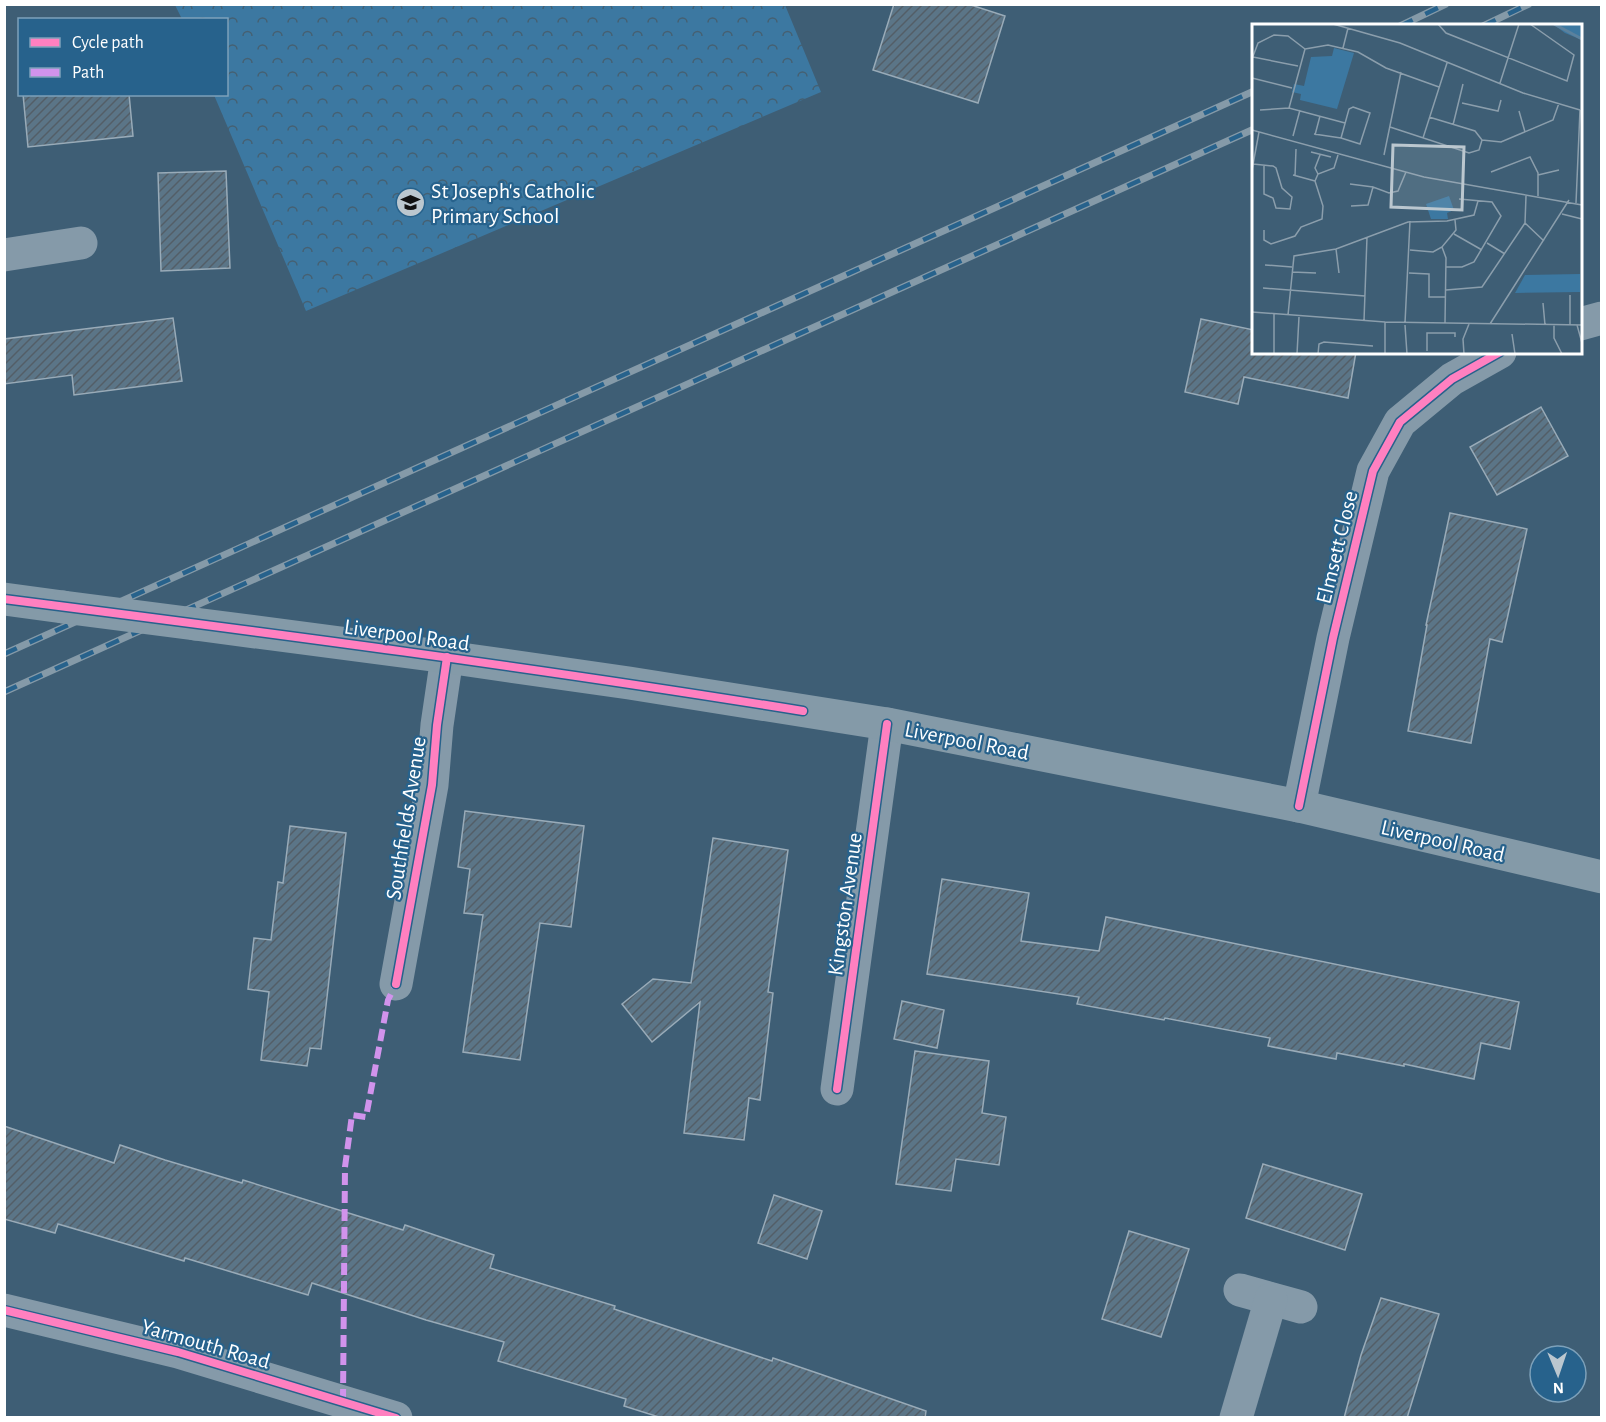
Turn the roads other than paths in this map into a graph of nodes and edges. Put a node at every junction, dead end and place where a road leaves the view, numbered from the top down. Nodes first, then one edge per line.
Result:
1 (81, 243) dead end
2 (4, 255) edge
3 (1602, 318) edge
4 (1582, 324) edge
5 (1496, 354) edge
6 (4, 599) edge
7 (447, 657) junction
8 (886, 724) junction
9 (1299, 806) junction
10 (1602, 877) edge
11 (396, 984) dead end
12 (837, 1089) dead end
13 (1271, 1299) dead end
14 (4, 1310) edge
15 (396, 1418) edge
16 (1236, 1418) edge

1 - 2 street
3 - 4 street
5 - 9 street, Elmsett Close
6 - 7 highway, Liverpool Road, bridge
7 - 8 highway, Liverpool Road
7 - 11 street, Southfields Avenue
8 - 9 highway, Liverpool Road
8 - 12 street, Kingston Avenue
9 - 10 highway, Liverpool Road
13 - 16 street
14 - 15 street, Yarmouth Road

